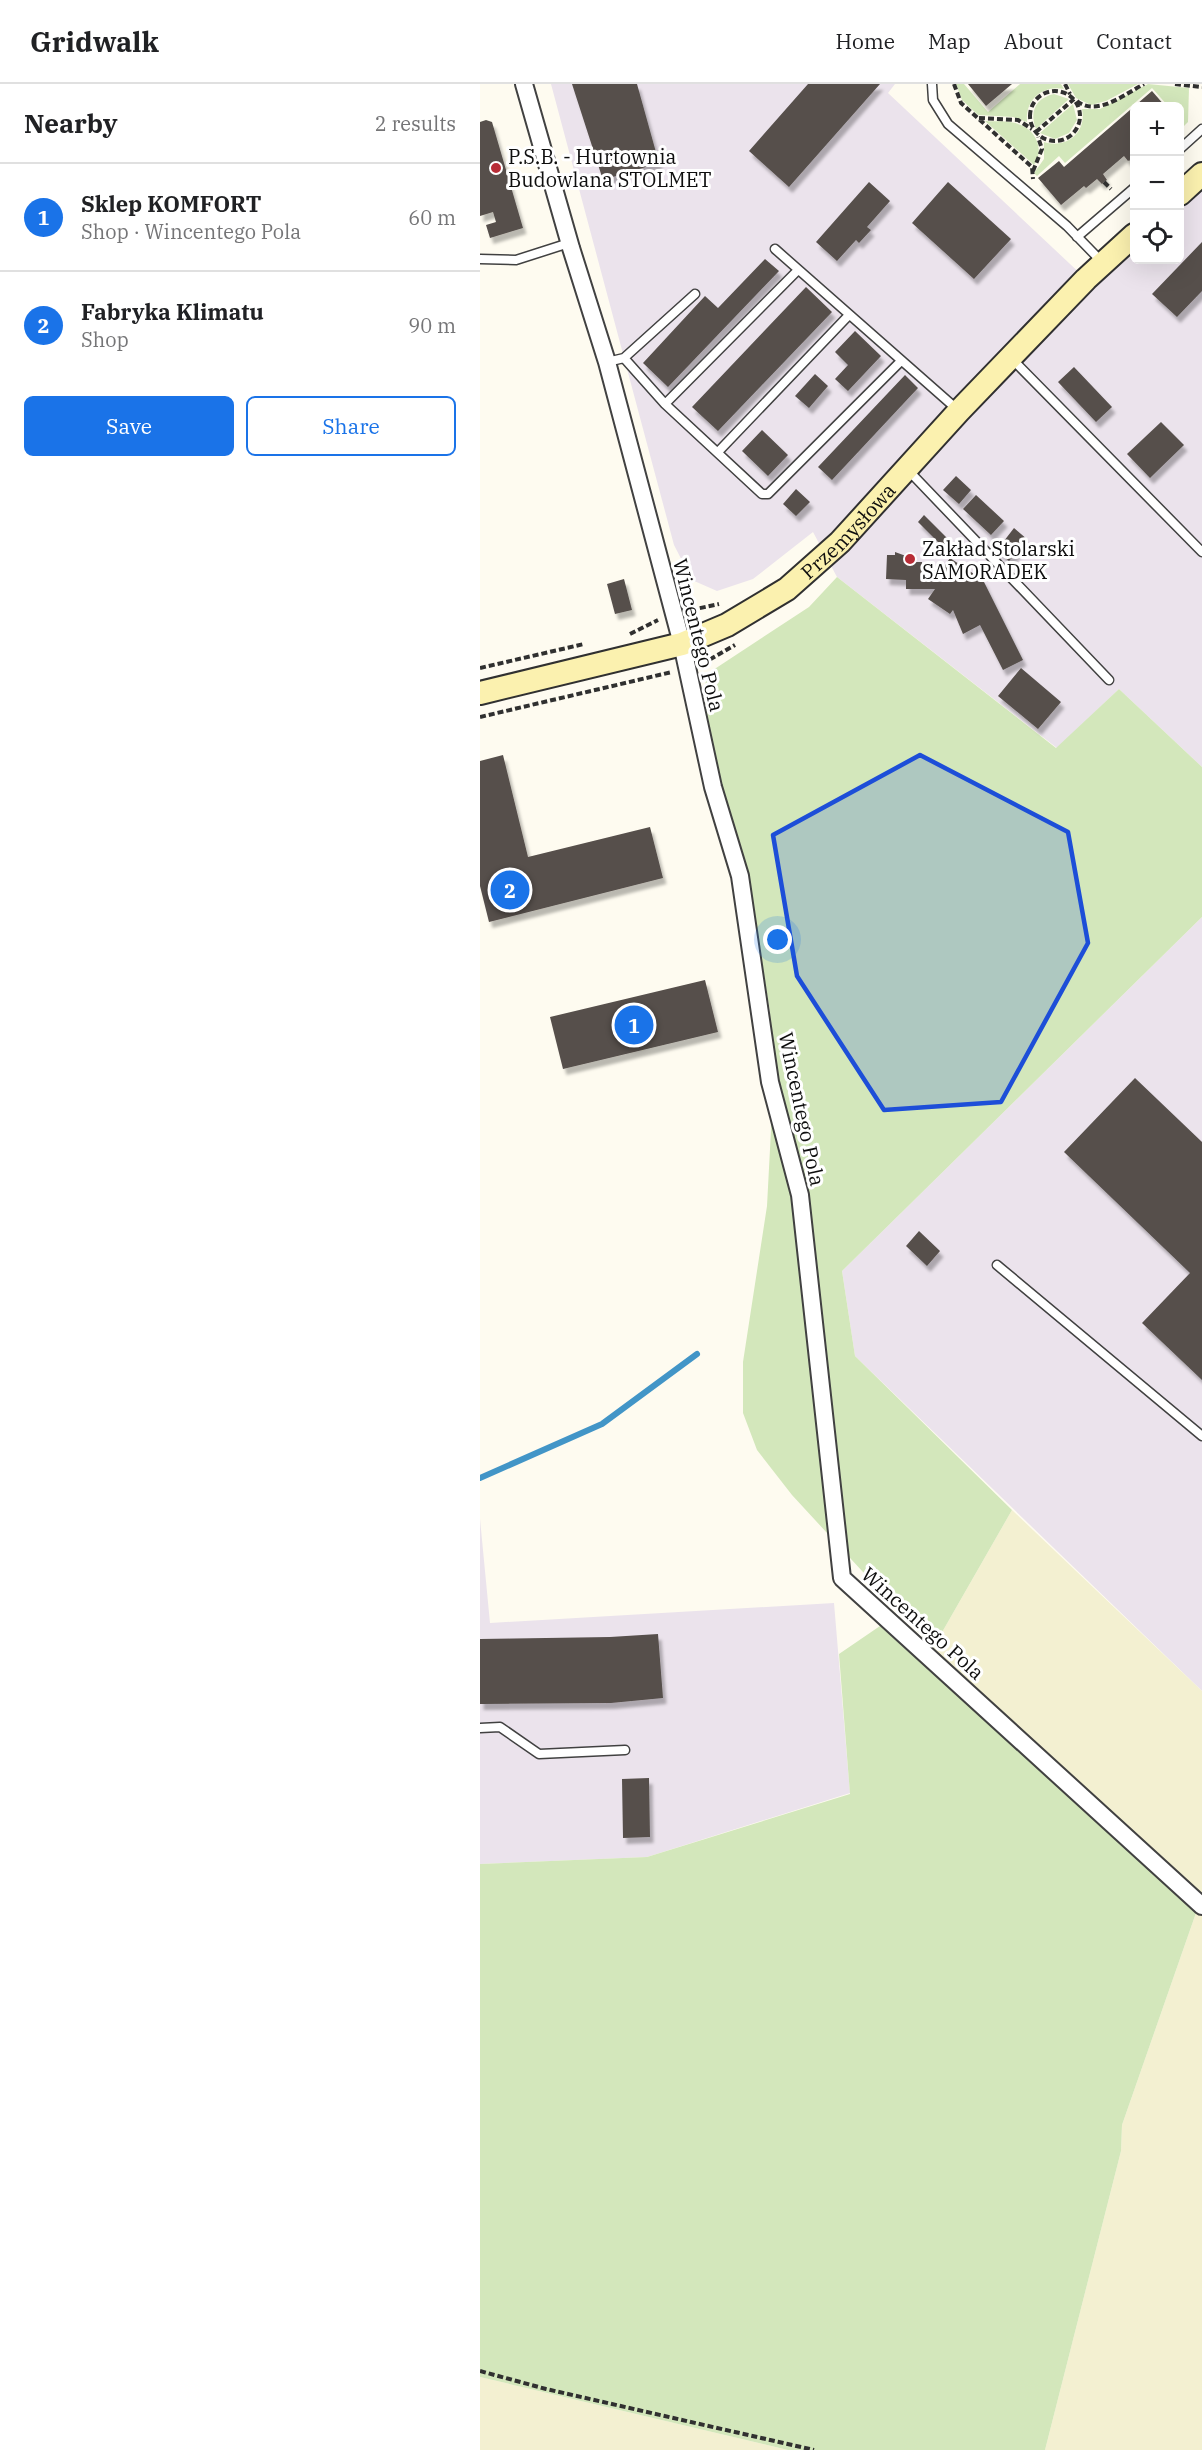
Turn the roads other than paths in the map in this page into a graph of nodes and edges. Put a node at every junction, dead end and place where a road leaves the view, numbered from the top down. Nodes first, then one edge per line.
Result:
1 (524, 84) edge
2 (932, 84) edge
3 (1202, 129) edge
4 (1184, 145) edge
5 (1202, 174) edge
6 (1184, 190) edge
7 (1130, 191) edge
8 (1077, 237) junction
9 (1130, 238) edge
10 (569, 243) junction
11 (775, 249) dead end
12 (480, 259) edge
13 (1102, 263) junction
14 (798, 270) junction
15 (695, 294) dead end
16 (849, 315) junction
17 (624, 357) junction
18 (1012, 359) junction
19 (901, 360) junction
20 (608, 362) junction
21 (665, 404) junction
22 (959, 411) junction
23 (718, 452) junction
24 (908, 470) junction
25 (1202, 552) edge
26 (682, 644) junction
27 (1109, 680) dead end
28 (480, 693) edge
29 (997, 1265) dead end
30 (1202, 1436) edge
31 (480, 1728) edge
32 (625, 1750) dead end
33 (1202, 1906) edge

1 - 10 street, Wincentego Pola
2 - 8 lane
3 - 4 lane
5 - 6 street
7 - 8 lane
8 - 13 lane
9 - 13 street, Przemysłowa
10 - 12 lane
10 - 20 street, Wincentego Pola
11 - 14 lane
13 - 18 street, Przemysłowa
14 - 16 lane
14 - 21 lane
15 - 17 lane
16 - 19 lane
16 - 23 lane
17 - 20 lane
17 - 21 lane
18 - 22 street, Przemysłowa
18 - 25 lane
19 - 22 lane
19 - 23 lane
20 - 26 street, Wincentego Pola
21 - 23 lane
22 - 24 street, Przemysłowa
24 - 26 street, Przemysłowa
24 - 27 lane
26 - 28 street, Przemysłowa
26 - 33 street, Wincentego Pola
29 - 30 lane
31 - 32 lane

